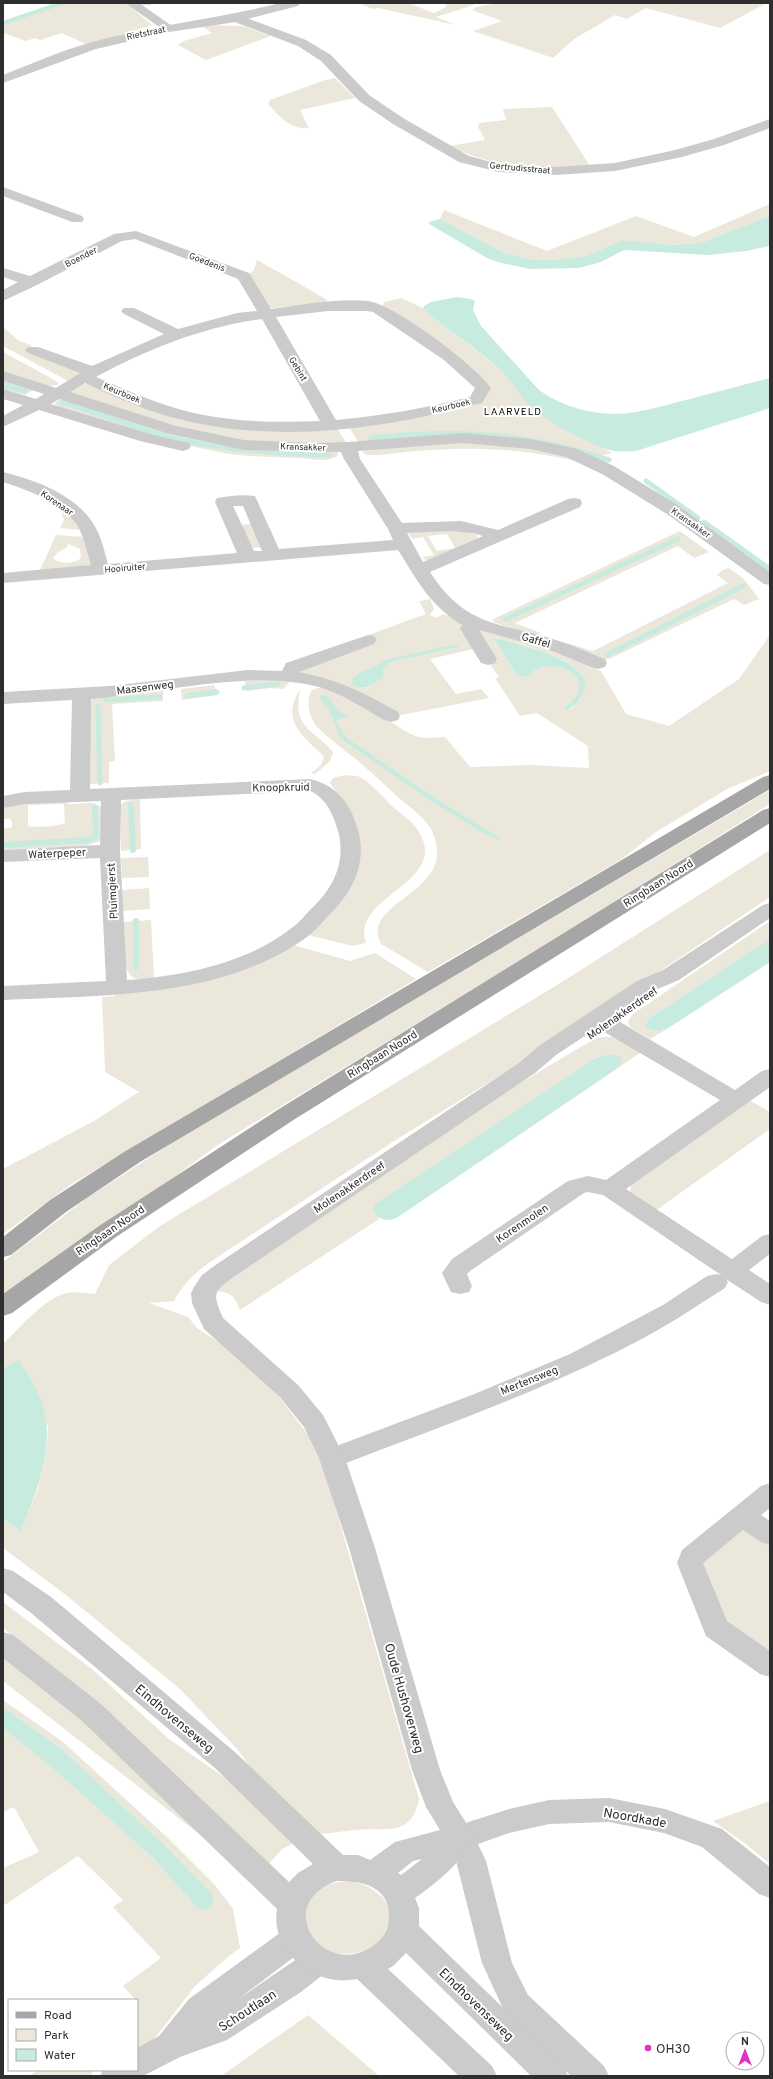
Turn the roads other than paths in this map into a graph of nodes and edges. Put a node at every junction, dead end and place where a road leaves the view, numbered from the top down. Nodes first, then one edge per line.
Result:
1 (131, 3) edge
2 (294, 3) edge
3 (236, 18) junction
4 (169, 28) junction
5 (3, 79) edge
6 (770, 123) edge
7 (3, 191) edge
8 (77, 219) dead end
9 (130, 235) joint
10 (3, 272) edge
11 (32, 282) junction
12 (3, 296) edge
13 (129, 311) dead end
14 (265, 313) junction
15 (176, 334) junction
16 (33, 350) dead end
17 (89, 374) junction
18 (3, 376) edge
19 (3, 394) edge
20 (57, 394) junction
21 (36, 404) junction
22 (3, 422) edge
23 (331, 426) junction
24 (350, 453) junction
25 (3, 478) edge
26 (574, 503) dead end
27 (400, 536) junction
28 (498, 536) junction
29 (273, 556) junction
30 (248, 558) junction
31 (101, 570) junction
32 (420, 570) junction
33 (3, 578) edge
34 (770, 580) edge
35 (472, 623) junction
36 (368, 640) dead end
37 (488, 659) dead end
38 (598, 663) dead end
39 (287, 677) junction
40 (82, 694) junction
41 (3, 698) edge
42 (391, 716) dead end
43 (770, 781) edge
44 (80, 795) junction
45 (111, 795) junction
46 (3, 802) edge
47 (770, 814) edge
48 (110, 851) junction
49 (3, 856) edge
50 (770, 909) edge
51 (117, 987) junction
52 (3, 994) edge
53 (602, 1021) junction
54 (770, 1076) edge
55 (736, 1100) junction
56 (610, 1189) junction
57 (770, 1242) edge
58 (3, 1249) edge
59 (724, 1277) junction
60 (460, 1286) dead end
61 (770, 1296) edge
62 (3, 1307) edge
63 (214, 1324) joint
64 (332, 1458) junction
65 (770, 1493) edge
66 (743, 1516) junction
67 (770, 1535) edge
68 (3, 1578) edge
69 (3, 1643) edge
70 (770, 1666) edge
71 (460, 1837) junction
72 (337, 1868) junction
73 (375, 1873) junction
74 (770, 1885) edge
75 (399, 1893) junction
76 (292, 1904) junction
77 (404, 1931) junction
78 (295, 1939) junction
79 (318, 1961) junction
80 (364, 1966) junction
81 (170, 2046) junction
82 (138, 2063) edge
83 (125, 2071) edge
84 (116, 2076) edge
85 (481, 2076) edge
86 (552, 2076) edge
87 (593, 2076) edge

1 - 4 street
2 - 3 street, Rietstraat
3 - 4 street, Rietstraat
3 - 6 street, Gertrudisstraat
4 - 5 street, Rietstraat
7 - 8 street
9 - 11 street, Boender
9 - 14 street, Goedenis
10 - 11 street
11 - 12 street, Boender
13 - 15 street
14 - 15 street, Keurboek
14 - 23 street, Gebint
14 - 23 street, Keurboek
15 - 17 street, Keurboek
16 - 17 street, Keurboek
17 - 20 street, Keurboek
17 - 23 street, Keurboek
18 - 20 street, Kransakker
19 - 21 street, Kransakker
20 - 21 street, Keurboek
20 - 24 street, Kransakker
21 - 22 street
21 - 24 street, Kransakker
24 - 27 street, Gaffel
24 - 34 street, Kransakker
25 - 31 street, Korenaar
26 - 28 street
27 - 28 street
27 - 29 street, Hooiruiter
27 - 32 street, Gaffel
28 - 32 street
29 - 30 street, Hooiruiter
29 - 30 street
30 - 31 street, Hooiruiter
31 - 33 street, Hooiruiter
32 - 35 street, Gaffel
35 - 37 street
35 - 38 street, Gaffel
36 - 39 street
39 - 40 street, Maasenweg
39 - 42 street, Maasenweg
40 - 41 street, Maasenweg
40 - 44 street
43 - 58 main road
44 - 45 street, Knoopkruid
44 - 46 street, Knoopkruid
45 - 48 street, Pluimgierst
45 - 51 street, Knoopkruid
47 - 62 main road, Ringbaan Noord
48 - 49 street, Waterpeper
48 - 51 street, Pluimgierst
50 - 53 street, Molenakkerdreef
51 - 52 street, Knoopkruid
53 - 55 street
53 - 63 street, Molenakkerdreef
54 - 55 street
55 - 56 street
56 - 59 street, Korenmolen
56 - 60 street, Korenmolen
57 - 59 street
59 - 61 street, Korenmolen
59 - 64 street, Mertensweg
63 - 64 street, Oude Hushoverweg
64 - 71 street, Oude Hushoverweg
65 - 66 street
66 - 67 street
66 - 70 street
68 - 72 street, Eindhovenseweg
69 - 76 street
71 - 73 street, Noordkade
71 - 74 street, Noordkade
71 - 75 street
71 - 87 street, Oude Hushoverweg
72 - 73 street
72 - 76 street
73 - 75 street
75 - 77 street
76 - 78 street
77 - 80 street
77 - 86 street, Eindhovenseweg
78 - 79 street
78 - 81 street, Schoutlaan
79 - 80 street
79 - 81 street, Schoutlaan
80 - 85 street
81 - 82 street, Schoutlaan
83 - 84 street

